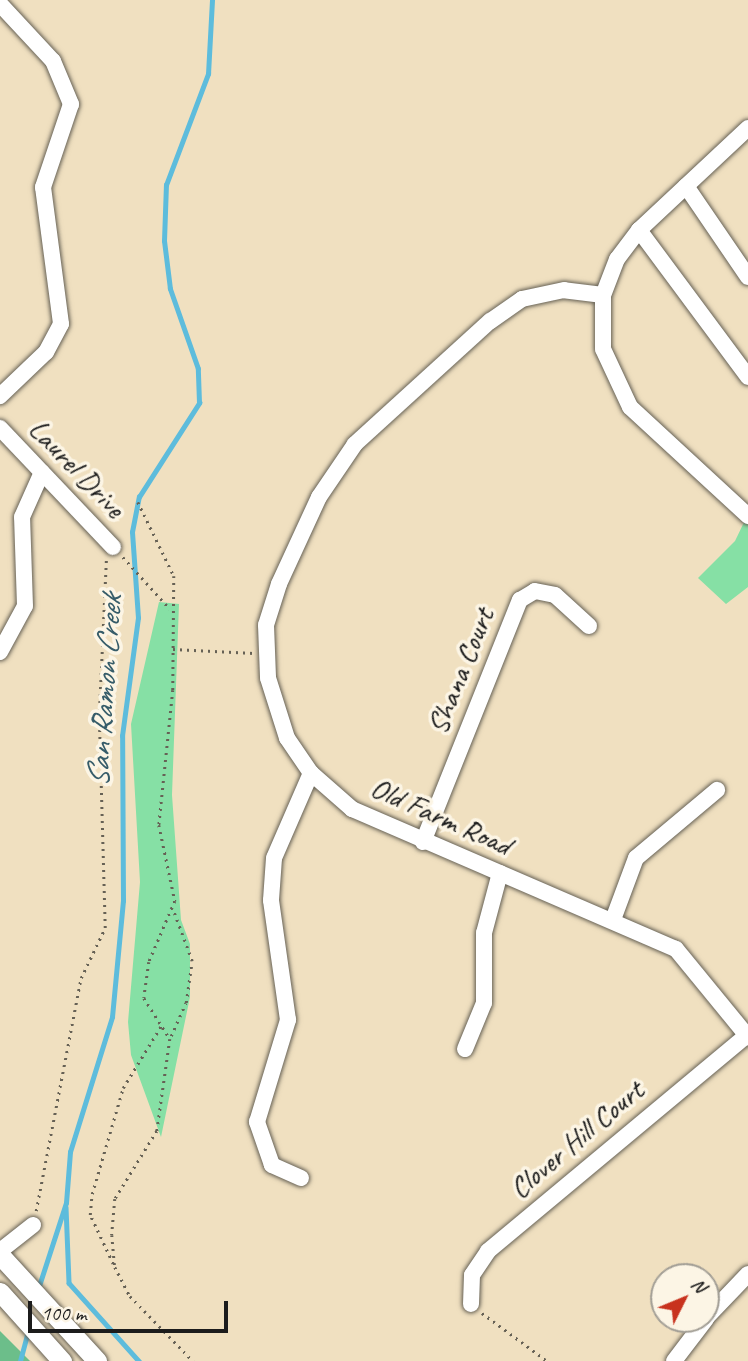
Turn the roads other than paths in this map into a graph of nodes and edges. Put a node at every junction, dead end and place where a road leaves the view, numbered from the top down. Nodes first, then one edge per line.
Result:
1 (0, 4) edge
2 (745, 137) edge
3 (686, 186) junction
4 (639, 230) junction
5 (748, 277) edge
6 (603, 295) junction
7 (748, 377) edge
8 (0, 396) edge
9 (0, 428) edge
10 (42, 472) junction
11 (748, 516) edge
12 (111, 544) road end
13 (589, 626) dead end
14 (0, 652) edge
15 (311, 773) junction
16 (717, 790) dead end
17 (423, 842) junction
18 (500, 873) junction
19 (614, 917) junction
20 (747, 1036) edge
21 (465, 1049) dead end
22 (301, 1178) dead end
23 (33, 1225) road end
24 (0, 1253) edge
25 (748, 1274) edge
26 (6, 1299) edge
27 (471, 1304) road end
28 (720, 1304) edge
29 (695, 1333) edge
30 (62, 1361) edge
31 (97, 1361) edge
32 (674, 1361) edge

1 - 8 street
2 - 3 street
3 - 4 street
3 - 5 street
4 - 6 street
4 - 7 street
6 - 11 street
6 - 15 street, Old Farm Road
9 - 10 street, Laurel Drive
10 - 12 street, Laurel Drive
10 - 14 street
13 - 17 street, Shana Court
15 - 17 street, Old Farm Road
15 - 22 street
16 - 19 street
17 - 18 street, Old Farm Road
18 - 19 street, Old Farm Road
18 - 21 street
19 - 20 street, Old Farm Road
20 - 27 street, Clover Hill Court
23 - 24 street
24 - 31 main road
25 - 28 street
26 - 30 main road
29 - 32 street

